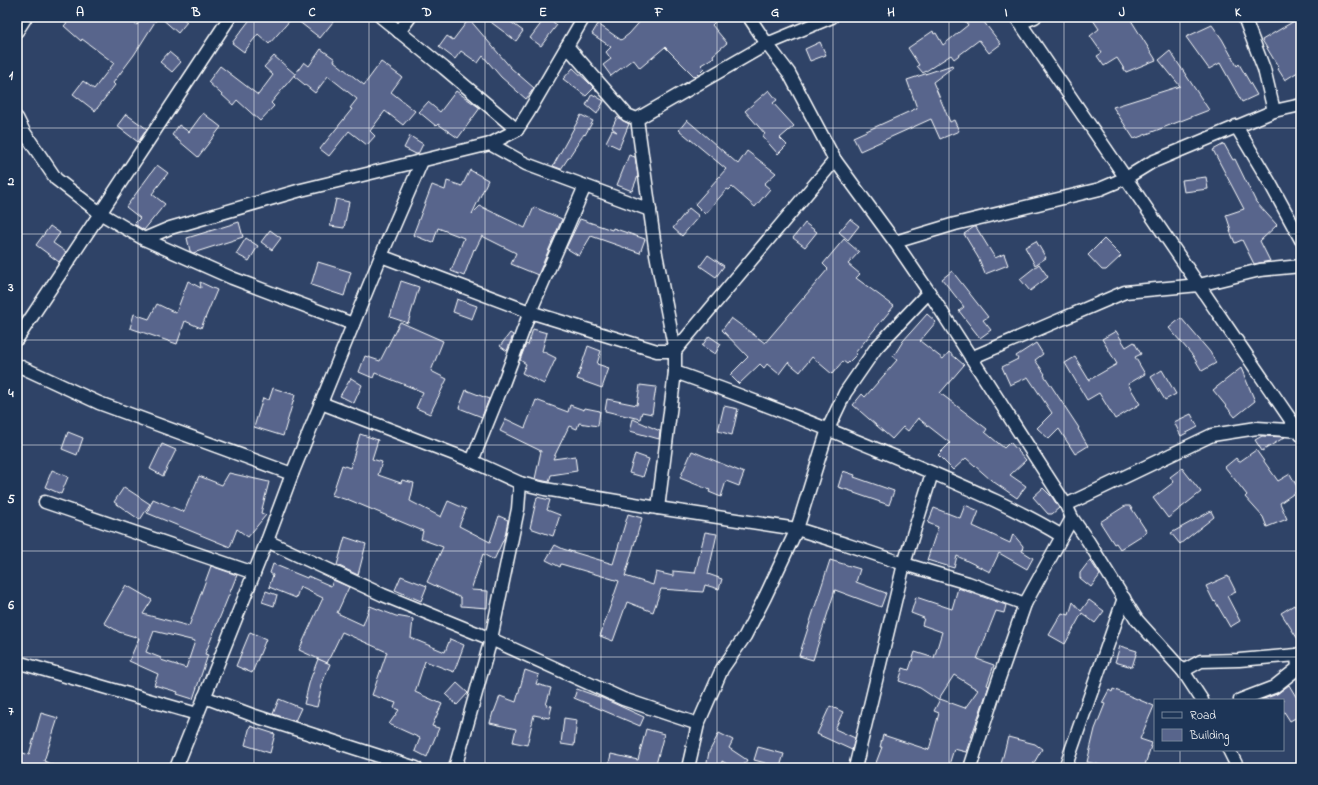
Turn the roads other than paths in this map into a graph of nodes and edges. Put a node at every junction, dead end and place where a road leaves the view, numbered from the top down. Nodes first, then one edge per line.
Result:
1 (26, 17) edge
2 (230, 17) edge
3 (381, 17) edge
4 (410, 17) edge
5 (584, 17) edge
6 (749, 17) edge
7 (832, 17) edge
8 (1035, 17) edge
9 (1244, 17) edge
10 (1018, 20) edge
11 (17, 31) edge
12 (400, 32) junction
13 (767, 44) junction
14 (567, 46) junction
15 (1301, 105) edge
16 (1274, 111) junction
17 (17, 118) edge
18 (637, 119) junction
19 (1236, 126) junction
20 (516, 130) junction
21 (20, 132) edge
22 (490, 144) junction
23 (835, 160) junction
24 (422, 161) junction
25 (1126, 178) junction
26 (585, 186) junction
27 (650, 210) junction
28 (100, 213) junction
29 (144, 239) junction
30 (1301, 240) edge
31 (895, 242) junction
32 (381, 256) junction
33 (1301, 266) edge
34 (1198, 285) junction
35 (929, 292) junction
36 (530, 312) junction
37 (353, 324) junction
38 (17, 339) edge
39 (675, 351) junction
40 (971, 358) junction
41 (17, 365) edge
42 (675, 372) junction
43 (321, 403) junction
44 (828, 429) junction
45 (1300, 433) edge
46 (472, 461) junction
47 (932, 473) junction
48 (292, 474) junction
49 (520, 483) junction
50 (45, 502) dead end
51 (1066, 505) junction
52 (658, 508) junction
53 (1072, 518) junction
54 (797, 529) junction
55 (1062, 536) junction
56 (267, 541) junction
57 (904, 564) junction
58 (254, 572) junction
59 (1124, 598) junction
60 (1025, 604) junction
61 (491, 639) junction
62 (1299, 654) edge
63 (17, 662) edge
64 (1183, 671) junction
65 (204, 697) junction
66 (1201, 699) edge
67 (1243, 699) edge
68 (197, 714) junction
69 (698, 724) junction
70 (1230, 751) edge
71 (176, 768) edge
72 (416, 768) edge
73 (456, 768) edge
74 (688, 768) edge
75 (855, 768) edge
76 (970, 768) edge
77 (1065, 768) edge
78 (1238, 768) edge

1 - 11 street
2 - 28 street
3 - 12 street
4 - 12 street
5 - 14 street
6 - 13 street
7 - 13 street
8 - 10 street
9 - 16 street
10 - 25 street
12 - 20 street
13 - 18 street
13 - 23 street
14 - 18 street
14 - 20 street
15 - 16 street
16 - 19 street
17 - 21 street
18 - 27 street
19 - 25 street
19 - 30 street
20 - 22 street
21 - 28 street
22 - 24 street
22 - 26 street
23 - 31 street
23 - 39 street
24 - 29 street
24 - 32 street
25 - 31 street
25 - 34 street
26 - 27 street
26 - 36 street
27 - 39 street
28 - 29 street
28 - 38 street
29 - 37 street
31 - 35 street
32 - 36 street
32 - 37 street
33 - 34 street
34 - 40 street
34 - 45 street
35 - 40 street
35 - 44 street
36 - 39 street
36 - 46 street
37 - 43 street
39 - 42 street
40 - 51 street
41 - 48 street
42 - 44 street
42 - 52 street
43 - 46 street
43 - 48 street
44 - 47 street
44 - 54 street
45 - 51 street
46 - 49 street
47 - 55 street
47 - 57 street
48 - 56 street
49 - 52 street
49 - 61 street
50 - 58 street
51 - 53 street
52 - 54 street
53 - 55 street
53 - 59 street
54 - 57 street
54 - 69 street
55 - 60 street
56 - 58 street
56 - 61 street
57 - 60 street
57 - 75 street
58 - 65 street
59 - 64 street
59 - 77 street
60 - 76 street
61 - 69 street
61 - 73 street
62 - 64 street
62 - 67 street
63 - 68 street
64 - 66 street
65 - 68 street
65 - 72 street
68 - 71 street
69 - 74 street
70 - 78 street

